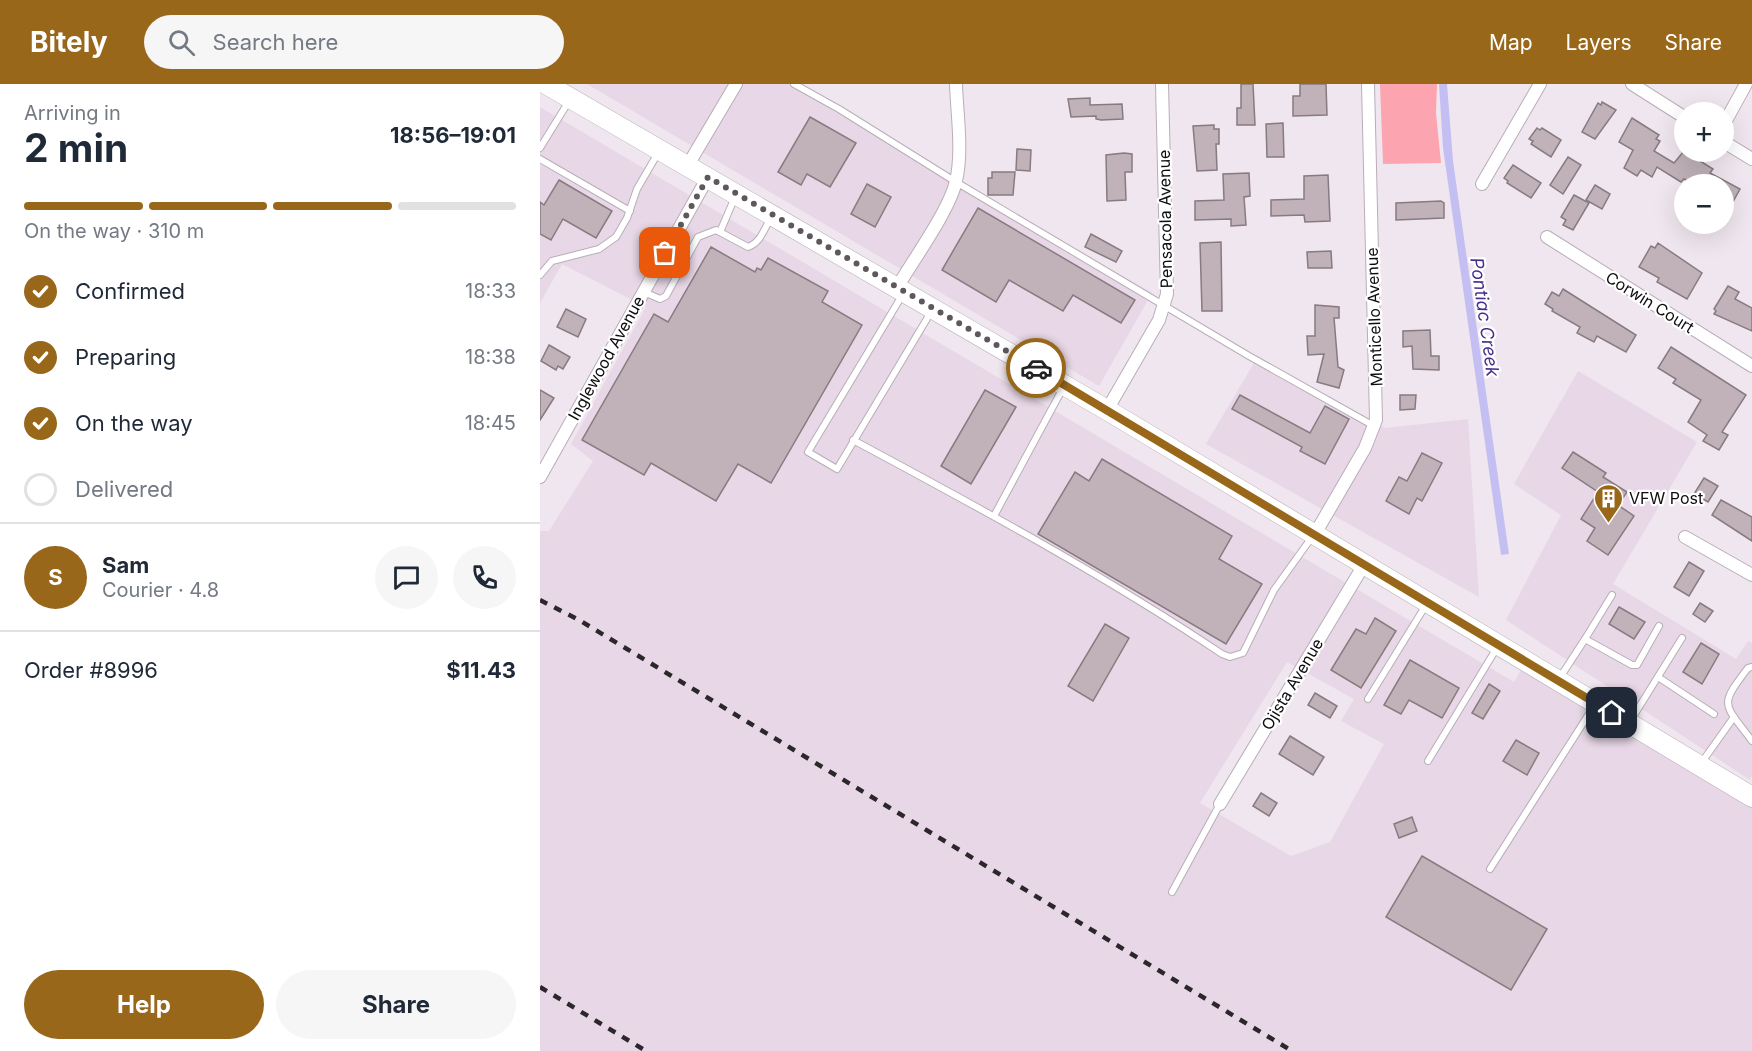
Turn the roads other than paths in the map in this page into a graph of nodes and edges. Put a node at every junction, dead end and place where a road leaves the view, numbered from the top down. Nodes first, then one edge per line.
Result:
1 (546, 84) edge
2 (736, 84) edge
3 (794, 84) edge
4 (956, 84) edge
5 (1162, 84) edge
6 (1368, 84) edge
7 (1540, 84) edge
8 (1632, 84) edge
9 (1746, 84) edge
10 (570, 98) junction
11 (1734, 106) edge
12 (1674, 111) edge
13 (1734, 147) edge
14 (540, 148) edge
15 (660, 149) junction
16 (540, 159) edge
17 (1752, 159) edge
18 (688, 165) junction
19 (708, 177) junction
20 (956, 182) junction
21 (1482, 184) dead end
22 (736, 193) junction
23 (630, 211) junction
24 (772, 214) junction
25 (720, 232) junction
26 (1547, 237) dead end
27 (540, 275) edge
28 (901, 288) junction
29 (644, 291) junction
30 (1165, 305) junction
31 (934, 308) junction
32 (1752, 366) edge
33 (1065, 385) junction
34 (1107, 410) junction
35 (1375, 427) junction
36 (853, 440) junction
37 (540, 477) edge
38 (994, 516) junction
39 (1315, 534) junction
40 (1685, 537) dead end
41 (1365, 563) junction
42 (1752, 575) edge
43 (1612, 595) dead end
44 (1427, 603) junction
45 (1659, 626) dead end
46 (1682, 638) dead end
47 (1585, 639) junction
48 (1498, 645) junction
49 (1752, 667) edge
50 (1658, 677) junction
51 (1558, 681) junction
52 (1368, 699) dead end
53 (1596, 703) junction
54 (1714, 714) dead end
55 (1734, 717) junction
56 (1629, 723) junction
57 (1752, 741) edge
58 (1428, 761) dead end
59 (1700, 765) junction
60 (1752, 797) edge
61 (1220, 804) joint
62 (1490, 869) dead end
63 (1172, 892) dead end

1 - 10 main road
2 - 18 street
3 - 20 lane
4 - 20 street
5 - 30 street, Pensacola Avenue
6 - 35 street, Monticello Avenue
7 - 21 street
8 - 12 street
9 - 11 street
10 - 14 lane
10 - 15 main road
13 - 17 street
15 - 18 main road
15 - 23 lane
16 - 23 lane
18 - 19 main road
19 - 22 main road
19 - 29 street, Inglewood Avenue
20 - 28 street
20 - 30 lane
22 - 24 main road
22 - 25 lane
23 - 27 lane
24 - 25 lane
24 - 28 main road
25 - 29 lane
26 - 32 street, Corwin Court
28 - 31 main road
28 - 36 lane
29 - 37 street, Inglewood Avenue
30 - 34 street, Pensacola Avenue
30 - 35 lane
31 - 33 main road
31 - 36 lane
33 - 34 main road
33 - 38 lane
34 - 39 main road
35 - 39 street, Monticello Avenue
36 - 38 lane
38 - 39 lane
39 - 41 main road
40 - 42 street
41 - 44 main road
41 - 61 street, Ojista Avenue
43 - 47 lane
44 - 48 main road
44 - 52 lane
45 - 47 lane
46 - 50 lane
47 - 51 lane
48 - 51 main road
48 - 58 lane
49 - 55 lane
50 - 54 lane
50 - 56 lane
51 - 53 main road
53 - 56 main road
53 - 62 lane
55 - 57 lane
55 - 59 lane
56 - 59 main road
59 - 60 main road
61 - 63 lane

